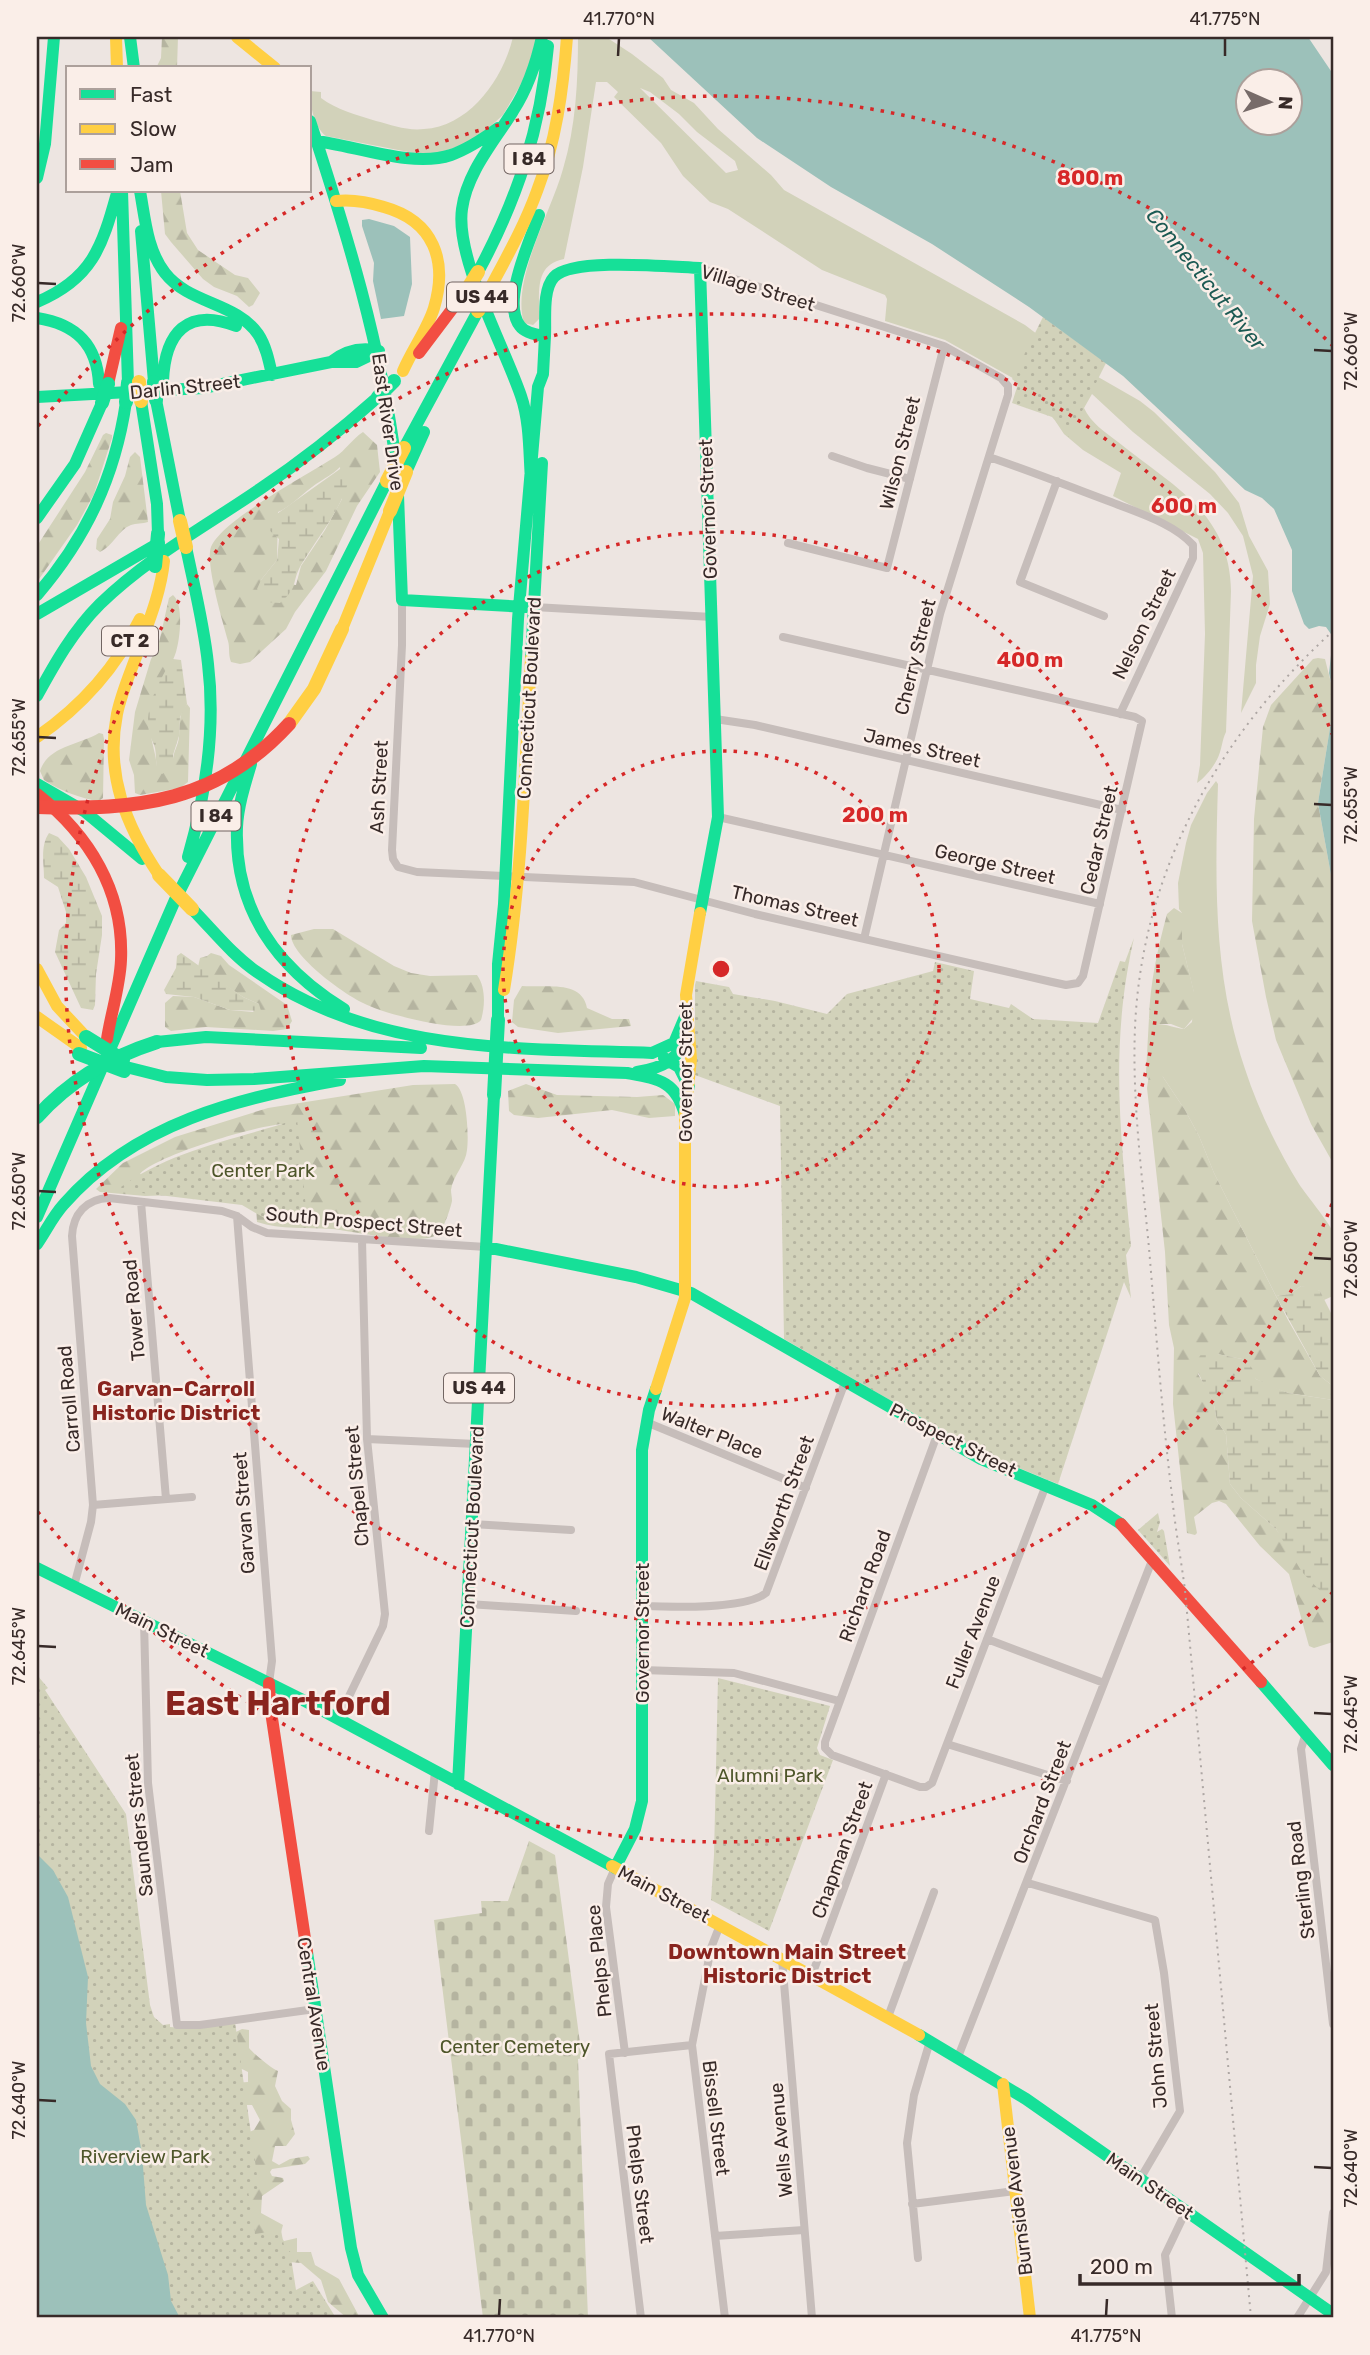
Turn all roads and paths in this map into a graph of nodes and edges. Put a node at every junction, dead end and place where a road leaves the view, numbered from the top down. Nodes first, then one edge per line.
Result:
1 (54, 37) edge
2 (123, 37) edge
3 (237, 37) edge
4 (542, 37) edge
5 (548, 37) edge
6 (567, 37) edge
7 (117, 66) edge
8 (131, 66) edge
9 (273, 66) edge
10 (505, 122) junction
11 (312, 128) edge
12 (316, 141) junction
13 (545, 167) junction
14 (37, 178) edge
15 (120, 192) edge
16 (120, 192) edge
17 (132, 192) edge
18 (140, 192) edge
19 (140, 192) edge
20 (336, 201) junction
21 (700, 268) junction
22 (127, 294) junction
23 (37, 302) edge
24 (37, 317) edge
25 (545, 336) junction
26 (460, 344) junction
27 (944, 346) junction
28 (379, 351) junction
29 (543, 374) junction
30 (267, 376) junction
31 (399, 376) junction
32 (146, 382) junction
33 (104, 384) junction
34 (1008, 386) joint
35 (37, 397) edge
36 (134, 401) junction
37 (832, 456) dead end
38 (989, 457) junction
39 (285, 472) junction
40 (910, 479) junction
41 (531, 480) junction
42 (1057, 481) junction
43 (37, 518) edge
44 (788, 543) dead end
45 (159, 564) junction
46 (37, 595) edge
47 (402, 600) junction
48 (527, 607) junction
49 (37, 614) edge
50 (1104, 616) dead end
51 (712, 617) junction
52 (783, 637) dead end
53 (927, 670) junction
54 (37, 696) edge
55 (1120, 714) junction
56 (267, 718) junction
57 (715, 719) junction
58 (37, 737) edge
59 (906, 760) junction
60 (37, 784) edge
61 (37, 794) edge
62 (37, 807) edge
63 (1122, 810) junction
64 (718, 817) junction
65 (884, 854) junction
66 (159, 875) junction
67 (512, 876) junction
68 (702, 900) junction
69 (1100, 904) junction
70 (167, 916) junction
71 (864, 939) junction
72 (37, 969) edge
73 (1075, 985) joint
74 (37, 1017) edge
75 (685, 1017) junction
76 (37, 1031) edge
77 (689, 1036) junction
78 (425, 1041) junction
79 (454, 1044) junction
80 (82, 1046) junction
81 (652, 1053) junction
82 (106, 1056) junction
83 (672, 1062) junction
84 (386, 1067) junction
85 (627, 1073) junction
86 (689, 1087) junction
87 (685, 1115) junction
88 (37, 1117) edge
89 (141, 1202) junction
90 (80, 1210) joint
91 (237, 1216) junction
92 (37, 1217) edge
93 (362, 1240) junction
94 (37, 1244) edge
95 (486, 1247) junction
96 (685, 1290) junction
97 (845, 1382) junction
98 (646, 1422) junction
99 (937, 1435) junction
100 (367, 1439) junction
101 (476, 1444) junction
102 (1046, 1486) junction
103 (806, 1488) junction
104 (192, 1497) dead end
105 (166, 1499) junction
106 (93, 1505) junction
107 (472, 1524) junction
108 (571, 1530) dead end
109 (1153, 1558) junction
110 (37, 1568) edge
111 (74, 1586) junction
112 (468, 1604) junction
113 (642, 1606) junction
114 (576, 1611) dead end
115 (144, 1621) junction
116 (987, 1639) junction
117 (642, 1670) junction
118 (269, 1683) junction
119 (1104, 1683) junction
120 (839, 1701) junction
121 (338, 1719) junction
122 (1306, 1733) junction
123 (947, 1744) junction
124 (1333, 1765) edge
125 (435, 1771) junction
126 (886, 1774) junction
127 (1067, 1781) junction
128 (458, 1784) junction
129 (429, 1831) dead end
130 (615, 1868) junction
131 (1028, 1883) junction
132 (934, 1892) dead end
133 (720, 1925) junction
134 (782, 1959) junction
135 (812, 1975) junction
136 (315, 2009) junction
137 (888, 2017) junction
138 (1333, 2024) edge
139 (930, 2041) junction
140 (692, 2045) junction
141 (625, 2053) junction
142 (958, 2057) junction
143 (1003, 2084) junction
144 (1140, 2179) junction
145 (1015, 2191) junction
146 (912, 2204) junction
147 (1186, 2211) junction
148 (1333, 2213) edge
149 (804, 2230) junction
150 (715, 2236) junction
151 (918, 2258) dead end
152 (1311, 2298) junction
153 (1333, 2314) edge
154 (383, 2318) edge
155 (641, 2318) edge
156 (725, 2318) edge
157 (812, 2318) edge
158 (1030, 2318) edge
159 (1172, 2318) edge
160 (1297, 2318) edge

1 - 14 main road
2 - 7 main road
2 - 8 main road
3 - 9 main road
4 - 10 main road, US 44
5 - 31 main road, I 84, bridge
6 - 13 main road, I 84
10 - 12 main road
10 - 41 main road, US 44
11 - 12 main road, East River Drive
12 - 20 main road, East River Drive
13 - 25 main road, US 44
13 - 26 main road, I 84, bridge
15 - 22 main road
16 - 23 main road
17 - 32 main road
18 - 32 main road
19 - 30 main road
20 - 28 main road, East River Drive
20 - 31 main road
21 - 25 main road, Village Street
21 - 27 street, Village Street
21 - 51 main road, Governor Street
22 - 32 main road
22 - 33 main road
24 - 33 main road
25 - 29 main road, Connecticut Boulevard / US 44
26 - 56 main road, I 84, bridge
26 - 62 main road, bridge
27 - 34 street, Village Street
27 - 40 street, Wilson Street
28 - 30 main road, Darlin Street
28 - 47 main road, East River Drive
29 - 41 main road, Connecticut Boulevard
29 - 48 main road, Connecticut Boulevard / US 44
30 - 32 main road
30 - 35 main road, Darlin Street
31 - 39 main road, I 84, bridge
32 - 36 main road, bridge
32 - 70 main road, bridge
33 - 43 main road
34 - 38 street, Cherry Street
36 - 45 main road
36 - 46 main road
37 - 40 street
38 - 42 street
38 - 53 street, Cherry Street
39 - 49 main road
39 - 54 main road, I 84
40 - 44 street, Wilson Street
41 - 48 main road, Connecticut Boulevard / US 44
42 - 50 street
42 - 55 street, Nelson Street
45 - 58 main road, CT 2
45 - 66 main road
47 - 48 main road
47 - 67 street, Ash Street
48 - 51 street
48 - 67 main road, Connecticut Boulevard / US 44
51 - 57 main road, Governor Street
52 - 53 street
53 - 55 street
53 - 59 street, Cherry Street
55 - 63 street, Cedar Street
56 - 70 main road, I 84
56 - 78 main road
57 - 59 street, James Street
57 - 64 main road, Governor Street
59 - 63 street, James Street
59 - 65 street, Cherry Street
60 - 66 main road
61 - 82 main road
63 - 69 street, Cedar Street
64 - 65 street, George Street
64 - 68 main road, Governor Street
65 - 69 street, George Street
65 - 71 street, Cherry Street
66 - 78 main road, bridge
67 - 68 street, Thomas Street
67 - 95 main road, Connecticut Boulevard / US 44, bridge
68 - 71 street, Thomas Street
68 - 75 main road, Governor Street
69 - 73 street, Cedar Street
70 - 82 main road, I 84
71 - 73 street, Thomas Street
72 - 80 main road
74 - 80 main road
75 - 77 main road, Governor Street
75 - 81 main road
76 - 80 main road
77 - 83 main road
77 - 86 main road, Governor Street
78 - 79 main road
79 - 81 main road
79 - 88 main road, bridge
80 - 84 main road, bridge
81 - 83 main road
82 - 92 main road, I 84
83 - 85 main road
83 - 86 main road
84 - 85 main road
84 - 94 main road
85 - 87 main road
86 - 87 main road, Governor Street
87 - 96 main road, Governor Street
89 - 90 street, South Prospect Street
89 - 91 street, South Prospect Street
89 - 105 street, Tower Road
90 - 106 street, Carroll Road
91 - 93 street, South Prospect Street
91 - 118 street, Garvan Street
93 - 95 street, South Prospect Street
93 - 100 street, Chapel Street
95 - 96 main road, Prospect Street
95 - 101 main road, Connecticut Boulevard / US 44
96 - 97 main road, Prospect Street
96 - 98 main road, Governor Street
97 - 99 main road, Prospect Street
97 - 103 street, Ellsworth Street
98 - 103 street, Walter Place
98 - 113 main road, Governor Street
99 - 102 main road, Prospect Street
99 - 120 street, Richard Road
100 - 101 street
100 - 121 street, Chapel Street
101 - 107 main road, Connecticut Boulevard / US 44
102 - 109 main road, Prospect Street
102 - 116 street, Fuller Avenue
103 - 113 street, Ellsworth Street
104 - 105 street
105 - 106 street
106 - 111 street, Carroll Road
107 - 108 street
107 - 112 main road, Connecticut Boulevard / US 44
109 - 119 street, Orchard Street
109 - 122 main road, Prospect Street
110 - 111 main road, Main Street
111 - 115 main road, Main Street
112 - 114 street
112 - 128 main road, Connecticut Boulevard / US 44
113 - 117 main road, Governor Street
115 - 118 main road, Main Street
115 - 136 street, Saunders Street
116 - 119 street
116 - 123 street, Fuller Avenue
117 - 120 street
117 - 130 main road, Governor Street
118 - 121 main road, Main Street
118 - 136 main road, Central Avenue
119 - 127 street, Orchard Street
120 - 126 street, Richard Road
121 - 125 main road, Main Street
122 - 124 main road, Prospect Street
122 - 138 street, Sterling Road
123 - 126 street, Fuller Avenue
123 - 127 street
125 - 128 main road, Main Street
125 - 129 street
126 - 135 street, Chapman Street
127 - 131 street, Orchard Street
128 - 130 main road, Main Street
130 - 133 main road, Main Street
130 - 141 street, Phelps Place
131 - 142 street, Orchard Street
131 - 144 street, John Street
132 - 137 street
133 - 134 main road, Main Street
133 - 140 street, Bissell Street
134 - 135 main road, Main Street
134 - 149 street, Wells Avenue
135 - 137 main road, Main Street
136 - 154 main road, Central Avenue
137 - 139 main road, Main Street
139 - 142 main road, Main Street
139 - 146 street
140 - 141 street
140 - 150 street, Bissell Street
141 - 155 street, Phelps Street
142 - 143 main road, Main Street
143 - 144 main road, Main Street
143 - 145 main road, Burnside Avenue
144 - 147 main road, Main Street
145 - 146 street
145 - 158 main road, Burnside Avenue
146 - 151 street
147 - 152 main road, Main Street
147 - 159 street
148 - 152 street
149 - 150 street
149 - 157 street, Wells Avenue
150 - 156 street, Bissell Street
152 - 153 main road, Main Street
152 - 160 street

